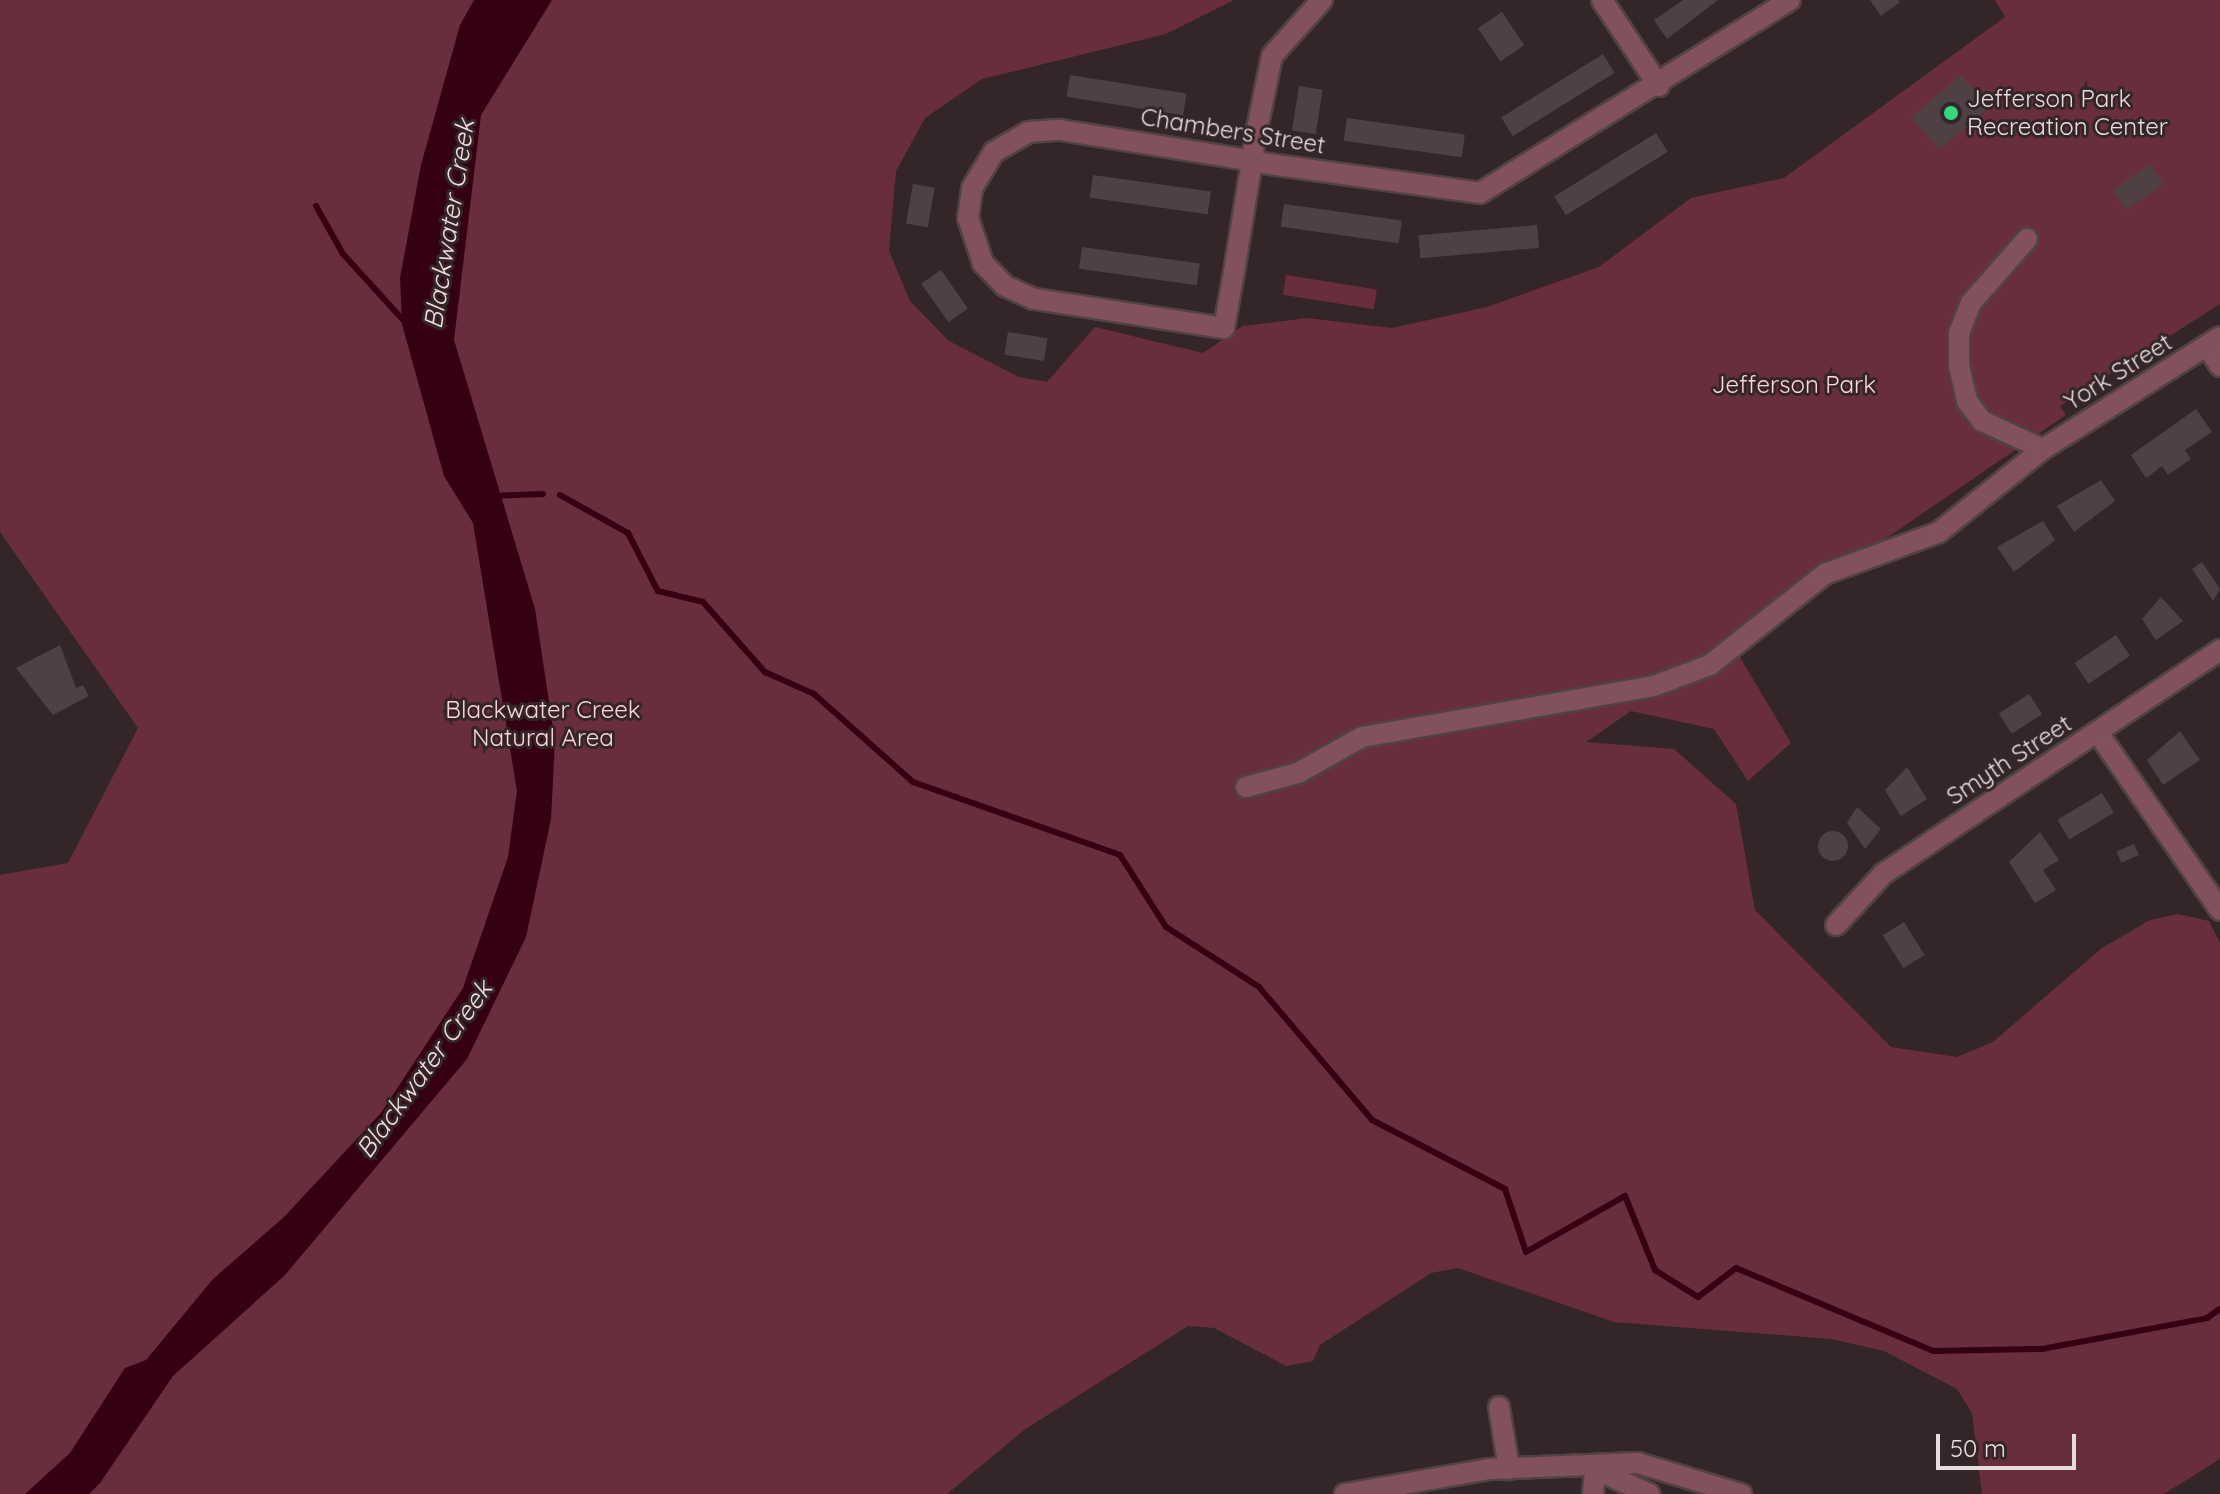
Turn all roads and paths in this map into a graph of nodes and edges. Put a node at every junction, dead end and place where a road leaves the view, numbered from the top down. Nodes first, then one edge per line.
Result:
1 (1322, 0) edge
2 (1602, 0) edge
3 (1790, 0) edge
4 (1659, 86) junction
5 (1252, 161) junction
6 (2027, 239) dead end
7 (2213, 342) edge
8 (2220, 366) edge
9 (2043, 449) junction
10 (2220, 650) edge
11 (2098, 733) junction
12 (1246, 787) dead end
13 (2220, 910) edge
14 (1836, 925) dead end
15 (1499, 1407) dead end
16 (1509, 1469) junction
17 (1595, 1469) junction
18 (1699, 1487) edge
19 (1382, 1488) edge
20 (1345, 1494) edge
21 (1593, 1494) edge
22 (1649, 1494) edge
23 (1741, 1494) edge

1 - 5 street
2 - 4 street
3 - 4 street, Chambers Street
4 - 5 street, Chambers Street
5 - 5 street, Chambers Street
6 - 9 street
7 - 8 street
7 - 9 street, York Street
9 - 12 street, York Street
10 - 11 street, Smyth Street
11 - 13 street
11 - 14 street, Smyth Street
15 - 16 street
16 - 17 street
16 - 19 street
17 - 18 street
17 - 21 street
17 - 22 street
18 - 23 street
19 - 20 street

